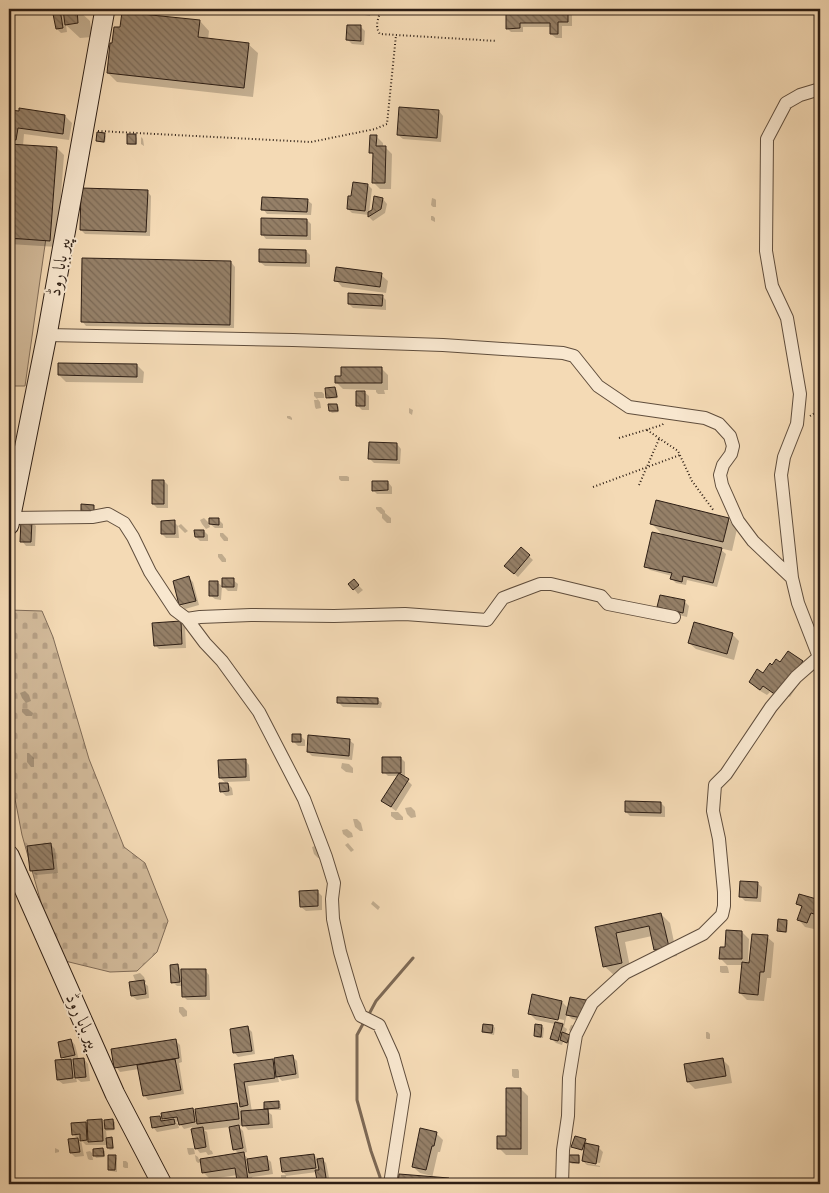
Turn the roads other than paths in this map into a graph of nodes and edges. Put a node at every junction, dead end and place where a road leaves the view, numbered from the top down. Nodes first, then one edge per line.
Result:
1 (105, 9) edge
2 (820, 89) edge
3 (47, 335) junction
4 (10, 522) edge
5 (792, 578) junction
6 (674, 617) dead end
7 (187, 619) junction
8 (820, 657) edge
9 (9, 855) edge
10 (162, 1184) edge
11 (390, 1184) edge
12 (562, 1184) edge

1 - 3 main road, پیر بابا روڈ
2 - 5 street
3 - 4 main road, پیر بابا روڈ
3 - 5 street
4 - 7 street
5 - 8 street
6 - 7 street
7 - 11 street
8 - 12 street
9 - 10 main road, پیر بابا روڈ

